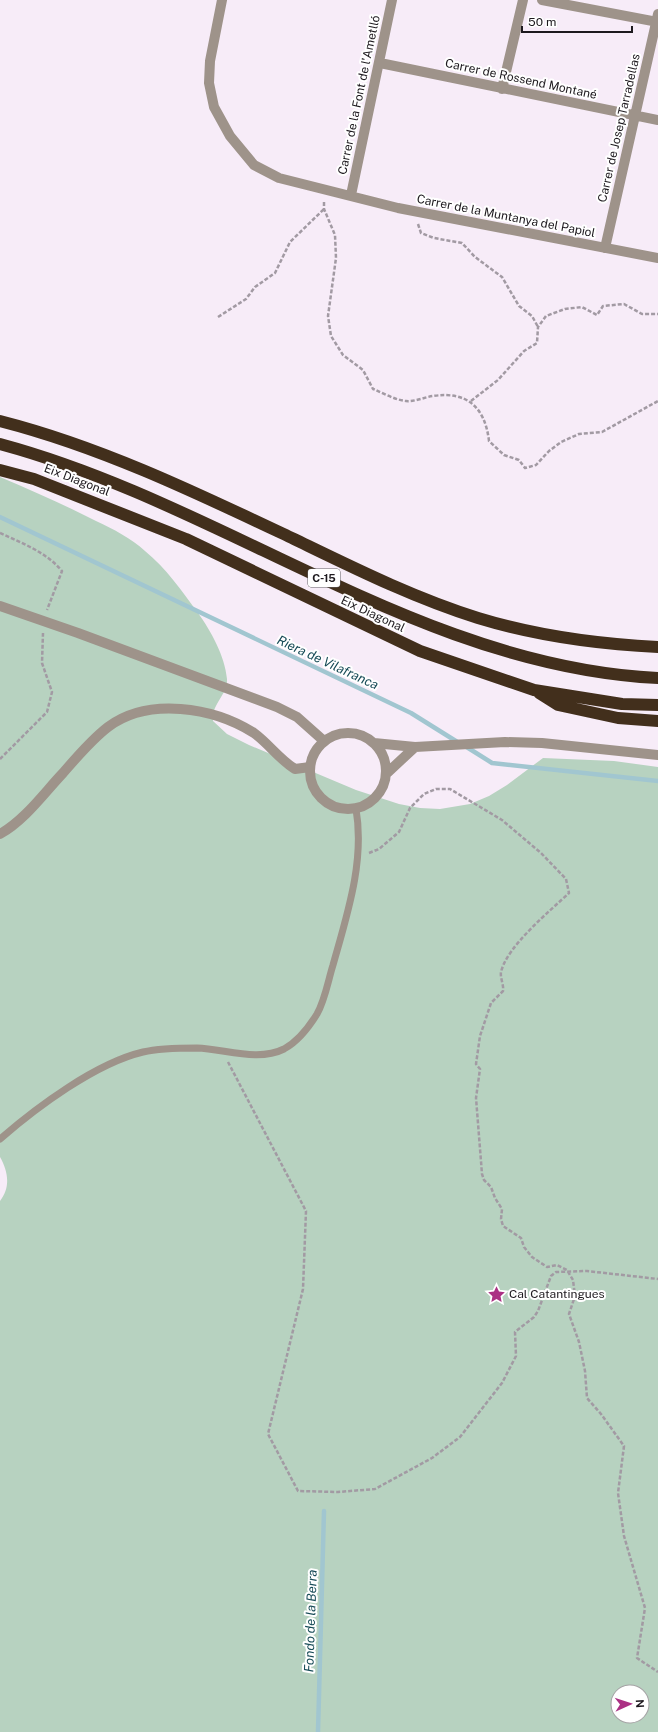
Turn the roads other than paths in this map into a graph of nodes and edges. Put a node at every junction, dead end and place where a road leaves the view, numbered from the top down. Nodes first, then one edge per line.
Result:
1 (222, 0) edge
2 (392, 0) edge
3 (523, 0) edge
4 (542, 0) edge
5 (657, 19) edge
6 (380, 63) junction
7 (502, 89) junction
8 (635, 115) junction
9 (658, 120) edge
10 (351, 195) junction
11 (605, 248) junction
12 (658, 258) edge
13 (0, 421) edge
14 (0, 444) edge
15 (0, 470) edge
16 (0, 606) edge
17 (658, 647) edge
18 (658, 678) edge
19 (534, 690) junction
20 (658, 705) edge
21 (658, 721) edge
22 (324, 741) junction
23 (374, 743) junction
24 (415, 747) junction
25 (658, 755) edge
26 (310, 767) junction
27 (386, 774) junction
28 (356, 809) junction
29 (0, 834) edge
30 (0, 1139) edge

1 - 10 street, Carrer de la Muntanya del Papiol
2 - 6 street, Carrer de la Font de l'Ametlló
3 - 7 street
4 - 5 street
5 - 8 street, Carrer de Josep Tarradellas
6 - 7 street, Carrer de Rossend Montané
6 - 10 street, Carrer de la Font de l'Ametlló
7 - 8 street, Carrer de Rossend Montané
8 - 9 street, Carrer de Rossend Montané
8 - 11 street, Carrer de Josep Tarradellas
10 - 11 street, Carrer de la Muntanya del Papiol
11 - 12 street, Carrer de la Muntanya del Papiol
13 - 17 highway
14 - 18 highway, Eix Diagonal / C-15
15 - 19 highway, Eix Diagonal / C-15
16 - 22 street
19 - 20 highway, Eix Diagonal / C-15
19 - 21 highway
22 - 23 street
22 - 26 street
23 - 24 street
23 - 27 street
24 - 25 street
24 - 27 street
26 - 28 street
26 - 29 street
27 - 28 street
28 - 30 lane

